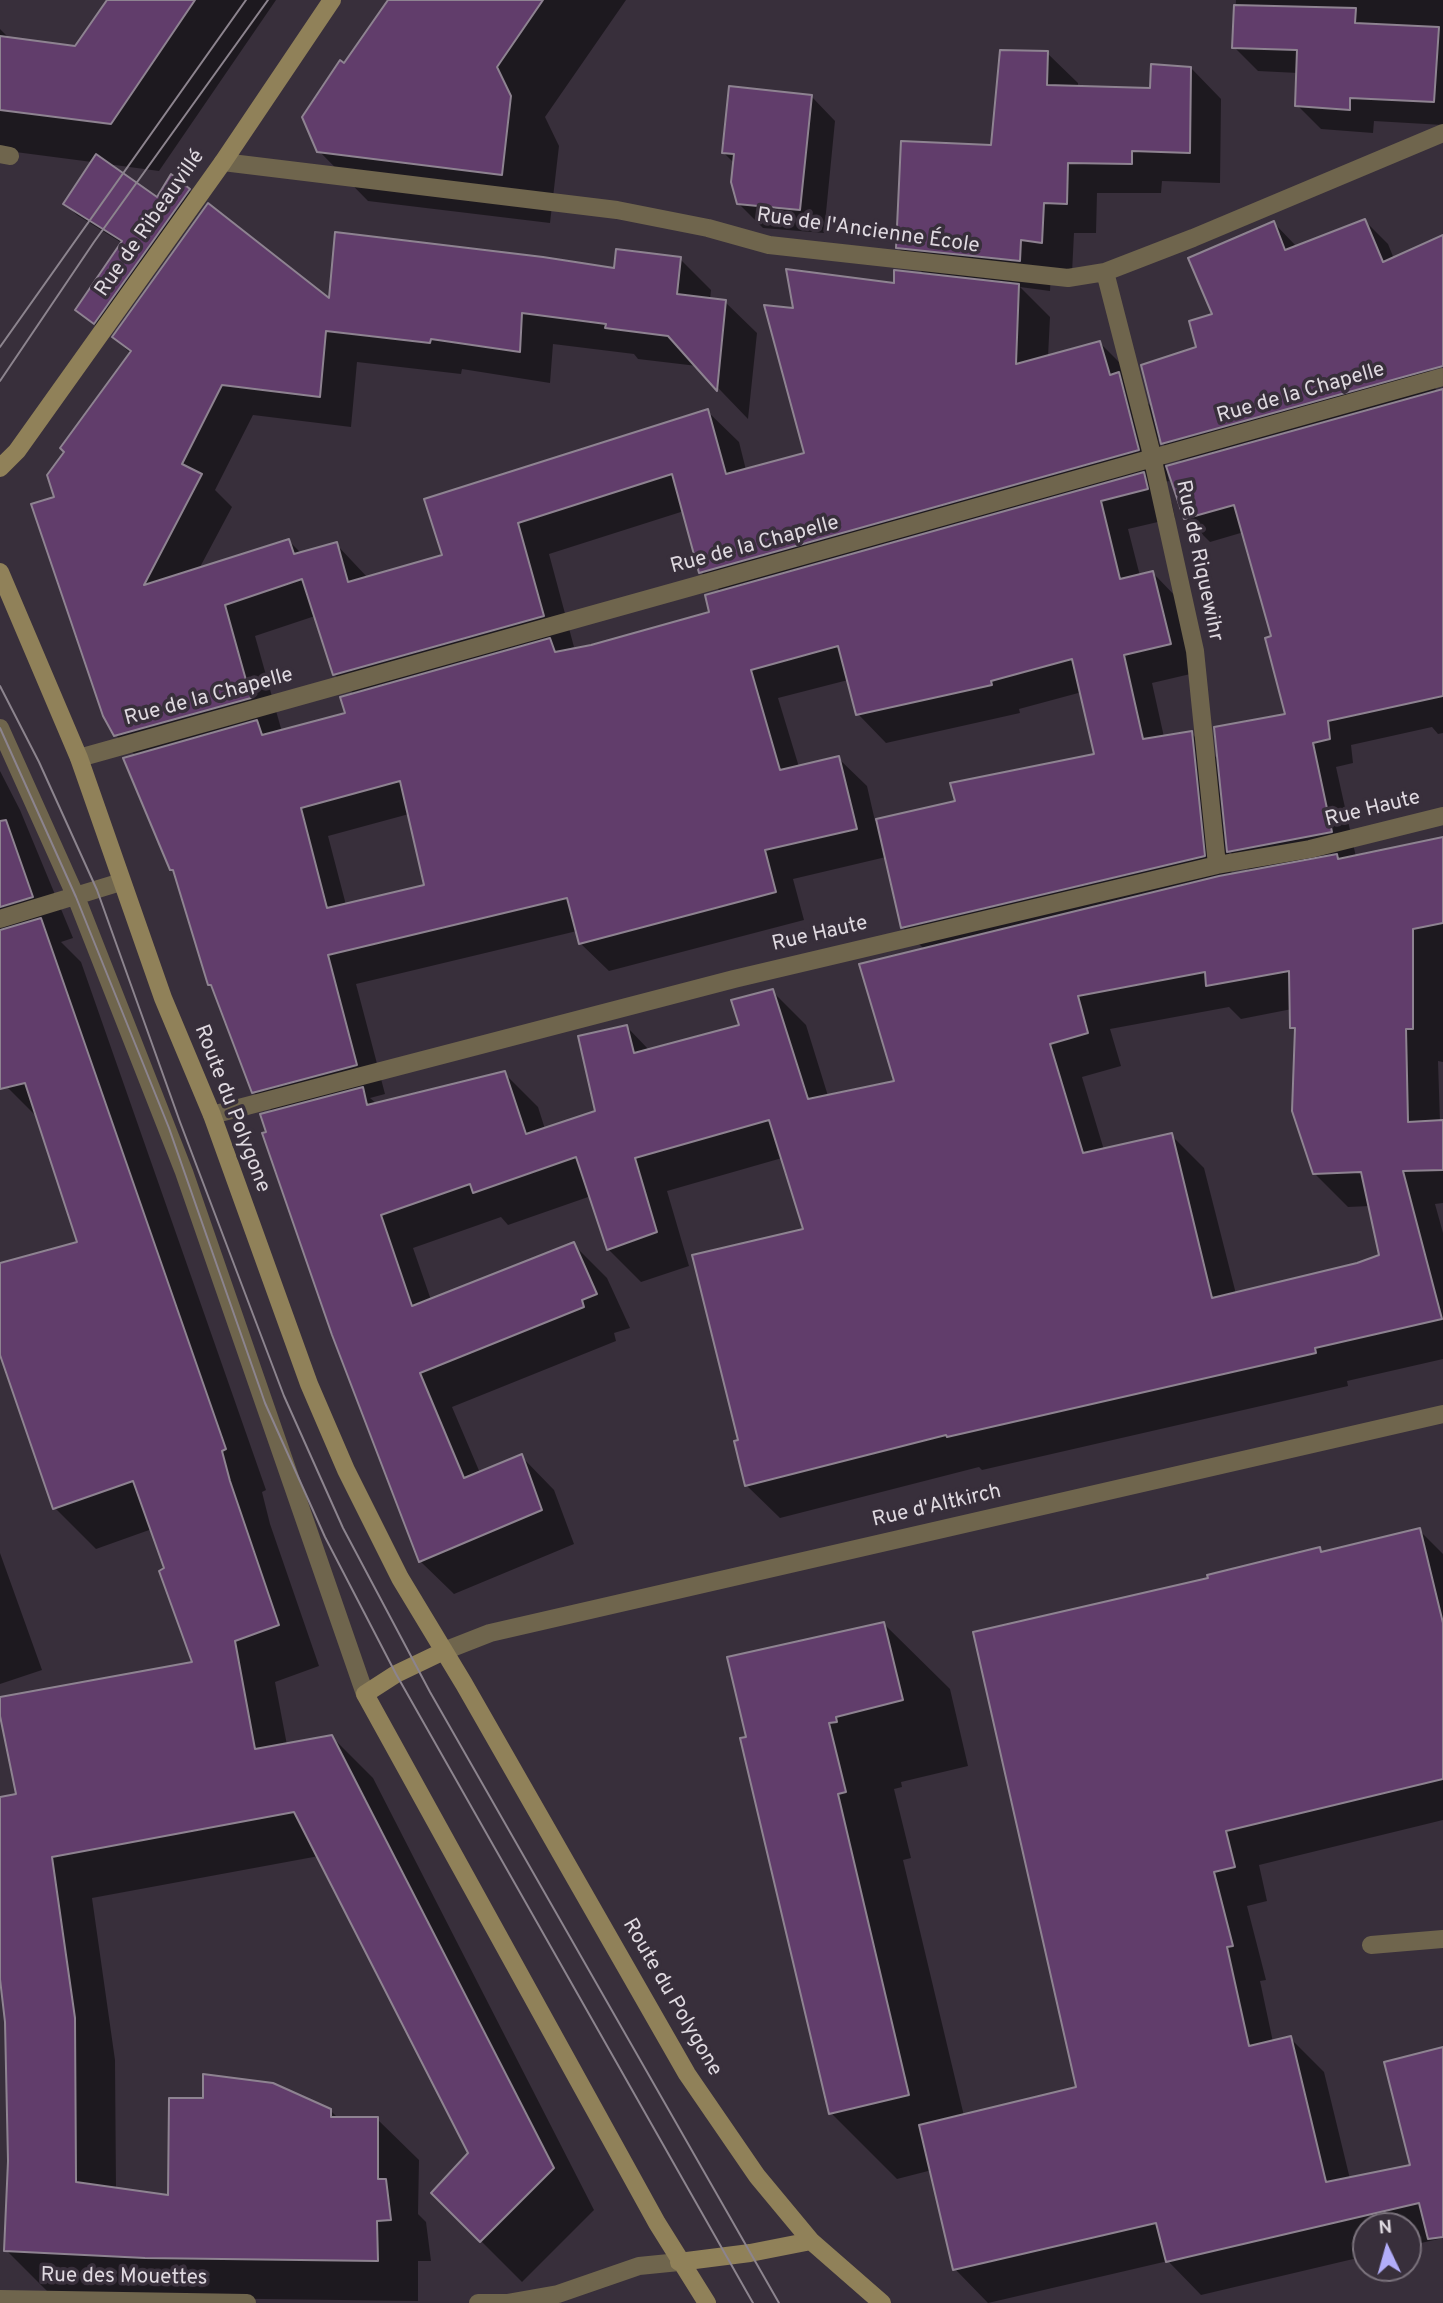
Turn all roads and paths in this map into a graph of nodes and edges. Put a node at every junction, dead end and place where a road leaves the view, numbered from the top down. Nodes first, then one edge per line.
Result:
1 (332, 0) edge
2 (1443, 133) edge
3 (223, 162) junction
4 (1105, 272) junction
5 (1443, 377) edge
6 (1152, 460) junction
7 (0, 468) edge
8 (0, 572) edge
9 (0, 728) edge
10 (79, 758) junction
11 (1443, 816) edge
12 (1217, 865) junction
13 (121, 882) junction
14 (76, 897) junction
15 (0, 919) edge
16 (212, 1115) junction
17 (1443, 1414) edge
18 (444, 1651) junction
19 (365, 1694) junction
20 (1443, 1939) edge
21 (1371, 1945) dead end
22 (811, 2241) junction
23 (679, 2262) junction
24 (0, 2299) edge
25 (219, 2302) edge
26 (247, 2303) edge
27 (478, 2303) edge
28 (707, 2303) edge
29 (881, 2303) edge

1 - 3 street, Rue de Ribeauvillé
2 - 4 street, Rue de l'Ancienne École
3 - 4 street, Rue de l'Ancienne École
3 - 7 street, Rue de Ribeauvillé
4 - 6 street, Rue de Riquewihr
5 - 6 street, Rue de la Chapelle
6 - 10 street, Rue de la Chapelle
6 - 12 street, Rue de Riquewihr
8 - 10 street, Route du Polygone
9 - 14 street
10 - 13 street, Route du Polygone
11 - 12 street, Rue Haute
12 - 16 street, Rue Haute
13 - 14 street
13 - 16 street, Route du Polygone
14 - 15 street
14 - 19 street
16 - 18 street, Route du Polygone
17 - 18 street, Rue d'Altkirch
18 - 19 street
18 - 22 street, Route du Polygone
19 - 23 street
20 - 21 street
22 - 23 street
22 - 29 street, Route du Polygone
23 - 27 street
23 - 28 street
24 - 25 street, Rue des Mouettes
25 - 26 street, Rue des Mouettes

